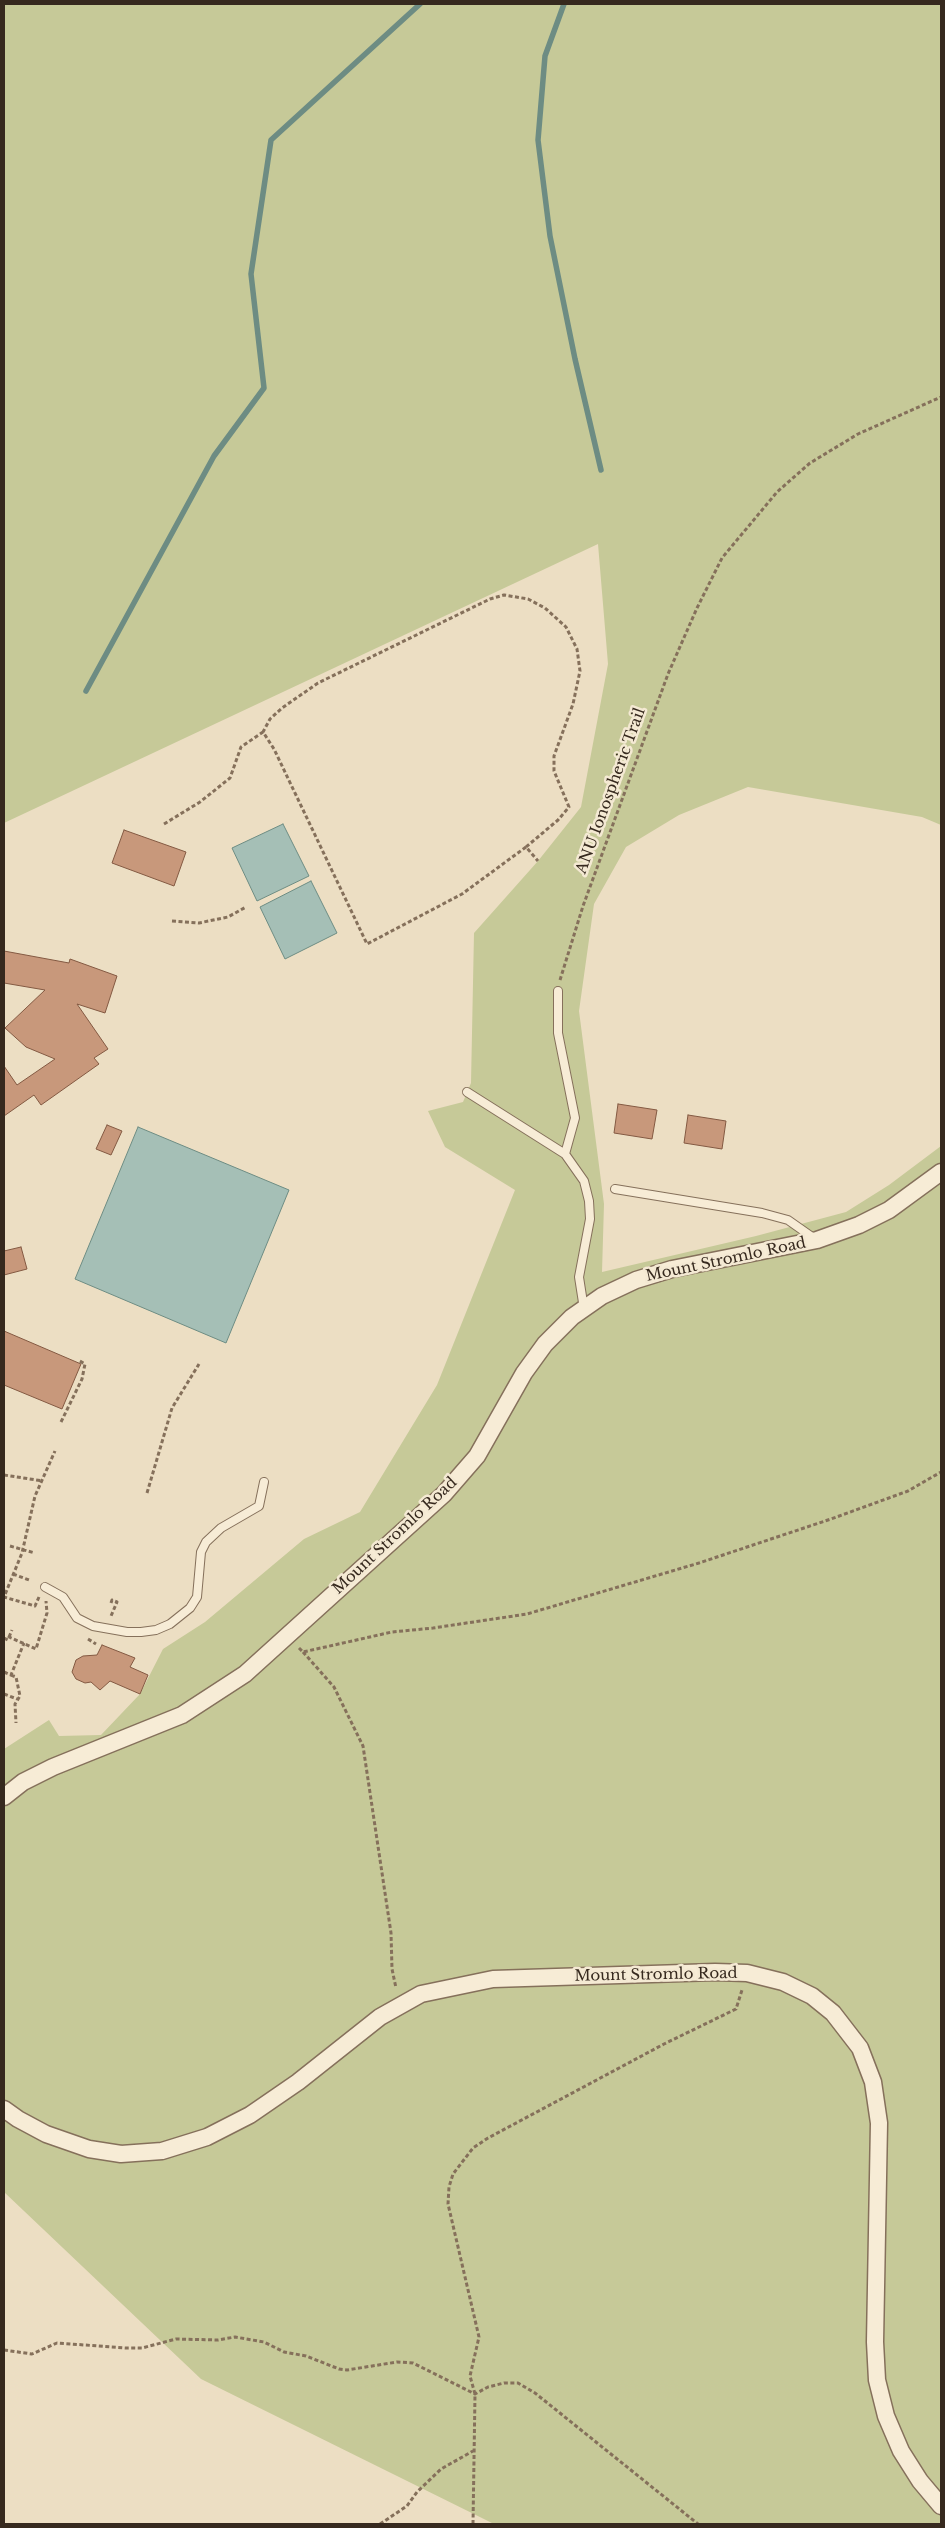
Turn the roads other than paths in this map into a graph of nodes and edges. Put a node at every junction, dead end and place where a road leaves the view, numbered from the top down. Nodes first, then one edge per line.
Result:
1 (558, 991) road end
2 (467, 1092) dead end
3 (565, 1154) junction
4 (941, 1172) edge
5 (616, 1188) dead end
6 (817, 1240) junction
7 (584, 1309) junction
8 (264, 1482) dead end
9 (45, 1588) road end
10 (4, 1797) edge
11 (4, 2109) edge
12 (941, 2506) edge

1 - 3 lane
2 - 3 lane
3 - 7 lane
4 - 6 street, Mount Stromlo Road
5 - 6 lane
6 - 7 street, Mount Stromlo Road
7 - 10 street, Mount Stromlo Road
8 - 9 lane
11 - 12 street, Mount Stromlo Road

